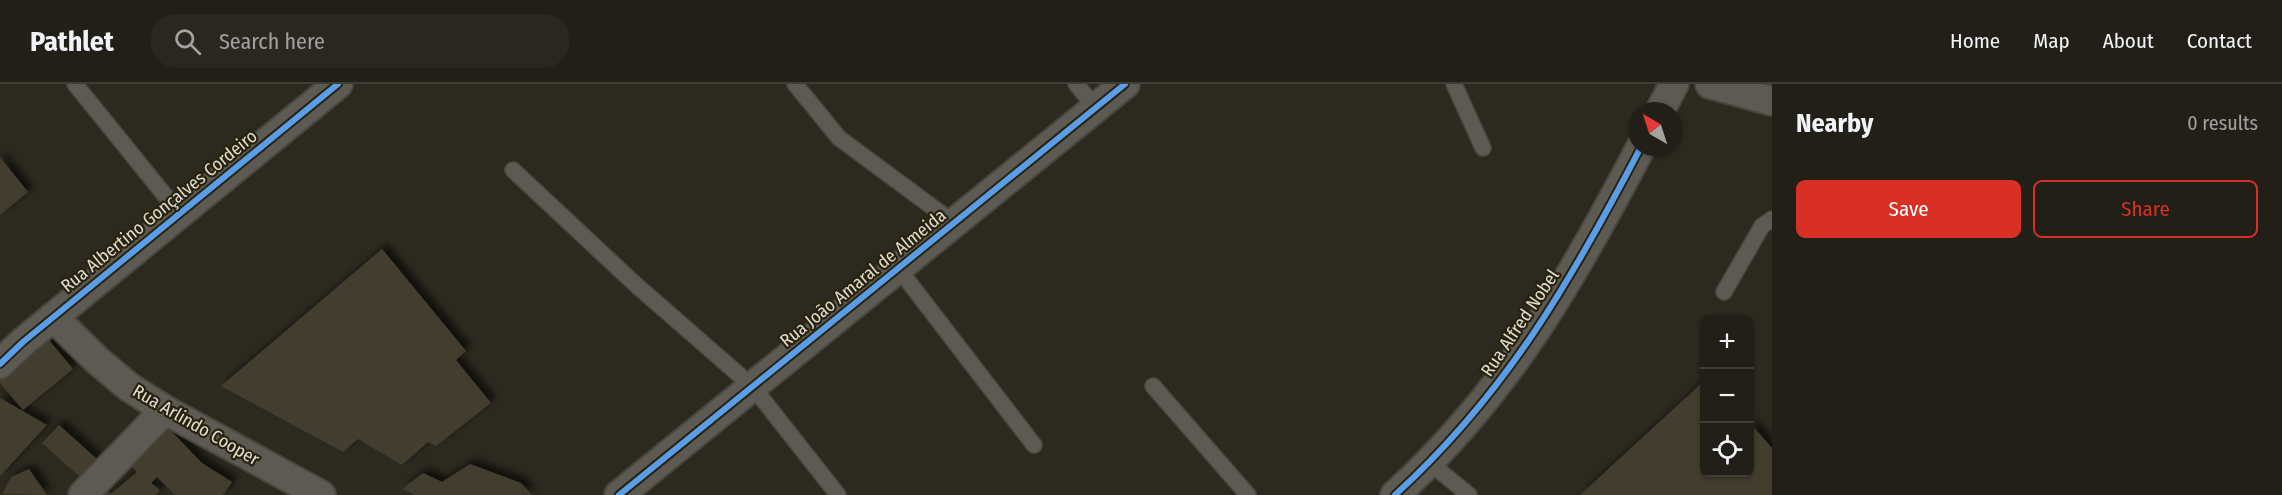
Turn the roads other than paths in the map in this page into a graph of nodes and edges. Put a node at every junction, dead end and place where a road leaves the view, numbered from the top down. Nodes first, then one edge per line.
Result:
1 (75, 84) edge
2 (338, 84) edge
3 (795, 84) edge
4 (1076, 84) edge
5 (1125, 84) edge
6 (1454, 84) edge
7 (1674, 84) edge
8 (1710, 84) edge
9 (1772, 101) edge
10 (1665, 102) edge
11 (1096, 108) junction
12 (1483, 148) dead end
13 (1636, 156) edge
14 (513, 170) dead end
15 (180, 214) junction
16 (1772, 219) edge
17 (954, 223) junction
18 (898, 268) junction
19 (1724, 292) dead end
20 (53, 317) junction
21 (0, 363) edge
22 (1153, 386) dead end
23 (753, 387) junction
24 (165, 410) junction
25 (1034, 445) dead end
26 (1430, 463) junction
27 (83, 495) edge
28 (321, 495) edge
29 (619, 495) edge
30 (838, 495) edge
31 (1248, 495) edge
32 (1395, 495) edge
33 (1469, 495) edge

1 - 15 lane
2 - 15 street, Rua Albertino Gonçalves Cordeiro
3 - 17 lane
4 - 11 lane
5 - 11 street, Rua João Amaral de Almeida
6 - 12 lane
7 - 10 street
8 - 9 street
11 - 17 street, Rua João Amaral de Almeida
13 - 26 street, Rua Alfred Nobel
14 - 23 lane
15 - 20 street, Rua Albertino Gonçalves Cordeiro
16 - 19 lane
17 - 18 street, Rua João Amaral de Almeida
18 - 23 street, Rua João Amaral de Almeida
18 - 25 lane
20 - 21 street, Rua Albertino Gonçalves Cordeiro
20 - 24 street, Rua Arlindo Cooper
22 - 31 lane
23 - 29 street, Rua João Amaral de Almeida
23 - 30 lane
24 - 27 street
24 - 28 street, Rua Arlindo Cooper
26 - 32 street, Rua Alfred Nobel
26 - 33 lane

